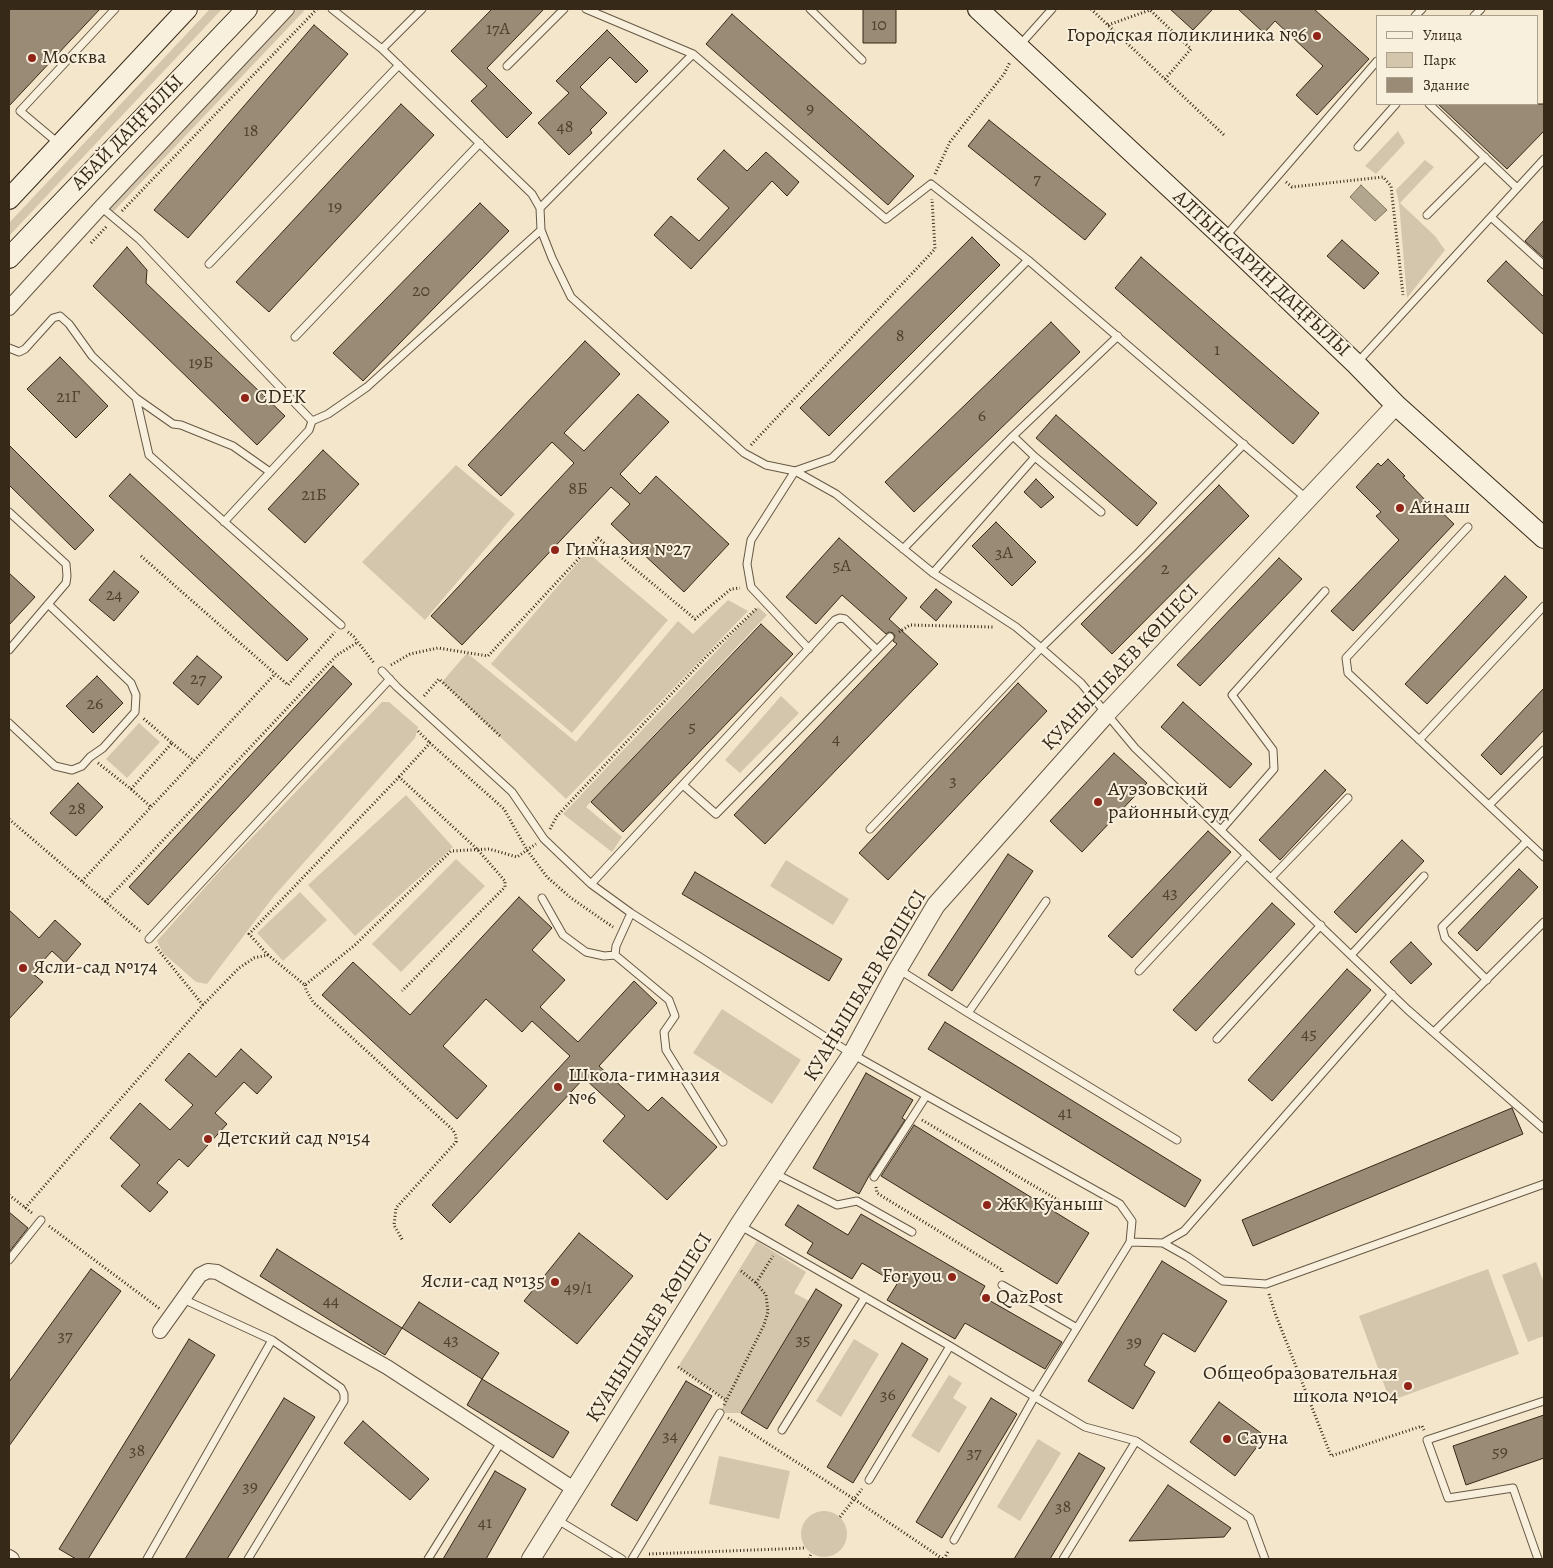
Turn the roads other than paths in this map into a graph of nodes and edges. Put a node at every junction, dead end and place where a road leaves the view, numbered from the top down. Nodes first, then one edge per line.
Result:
1 (115, 9) edge
2 (187, 9) edge
3 (248, 9) edge
4 (287, 9) edge
5 (332, 9) edge
6 (422, 9) edge
7 (564, 9) edge
8 (586, 9) edge
9 (810, 9) edge
10 (978, 9) edge
11 (1052, 9) edge
12 (1018, 47) junction
13 (382, 49) junction
14 (693, 54) junction
15 (862, 60) dead end
16 (1376, 62) edge
17 (399, 65) junction
18 (507, 66) dead end
19 (1395, 105) edge
20 (1430, 105) edge
21 (480, 143) junction
22 (60, 144) junction
23 (1358, 147) dead end
24 (1485, 157) junction
25 (1544, 159) edge
26 (1518, 188) junction
27 (9, 198) edge
28 (101, 207) junction
29 (540, 208) junction
30 (1426, 214) dead end
31 (1492, 217) junction
32 (541, 230) junction
33 (1224, 238) junction
34 (9, 258) edge
35 (1028, 260) junction
36 (209, 264) dead end
37 (1544, 265) edge
38 (9, 308) edge
39 (1118, 336) junction
40 (295, 337) dead end
41 (9, 348) edge
42 (1356, 364) junction
43 (136, 398) junction
44 (1396, 405) junction
45 (312, 421) junction
46 (1013, 436) junction
47 (1244, 444) junction
48 (1036, 457) junction
49 (270, 472) junction
50 (795, 472) junction
51 (1308, 499) junction
52 (9, 512) edge
53 (1101, 512) dead end
54 (224, 522) junction
55 (1468, 527) dead end
56 (1544, 538) edge
57 (902, 549) junction
58 (933, 573) junction
59 (1325, 591) dead end
60 (48, 604) junction
61 (1544, 606) edge
62 (341, 626) road end
63 (890, 637) road end
64 (1041, 648) junction
65 (809, 649) junction
66 (9, 650) edge
67 (877, 650) junction
68 (382, 671) road end
69 (390, 679) junction
70 (1107, 712) junction
71 (9, 722) edge
72 (1419, 740) junction
73 (1544, 750) edge
74 (683, 785) junction
75 (1348, 798) dead end
76 (1489, 805) junction
77 (870, 829) dead end
78 (1221, 830) junction
79 (1527, 841) junction
80 (1247, 855) junction
81 (1544, 857) edge
82 (1424, 876) dead end
83 (1271, 878) junction
84 (591, 884) junction
85 (542, 898) dead end
86 (1046, 901) dead end
87 (631, 913) junction
88 (1544, 922) edge
89 (1321, 925) junction
90 (149, 939) road end
91 (1352, 954) junction
92 (616, 955) junction
93 (898, 969) junction
94 (1139, 971) dead end
95 (1487, 980) junction
96 (1392, 994) junction
97 (968, 1013) junction
98 (1434, 1032) junction
99 (1217, 1039) dead end
100 (852, 1054) junction
101 (926, 1096) junction
102 (1544, 1129) edge
103 (1177, 1140) dead end
104 (723, 1142) dead end
105 (773, 1173) junction
106 (874, 1177) road end
107 (1544, 1184) edge
108 (41, 1220) road end
109 (739, 1225) junction
110 (912, 1232) dead end
111 (1130, 1242) junction
112 (1163, 1243) junction
113 (9, 1260) edge
114 (1002, 1284) dead end
115 (865, 1298) junction
116 (183, 1299) junction
117 (1077, 1328) junction
118 (160, 1330) dead end
119 (272, 1340) junction
120 (950, 1346) junction
121 (1035, 1396) junction
122 (1544, 1401) edge
123 (720, 1413) road end
124 (782, 1430) dead end
125 (1136, 1441) junction
126 (501, 1442) junction
127 (869, 1480) road end
128 (574, 1489) junction
129 (556, 1519) junction
130 (954, 1540) dead end
131 (9, 1556) edge
132 (633, 1557) edge
133 (12, 1559) edge
134 (147, 1559) edge
135 (248, 1559) edge
136 (428, 1559) edge
137 (531, 1559) edge
138 (622, 1559) edge
139 (1063, 1559) edge
140 (1265, 1559) edge
141 (1538, 1559) edge

1 - 22 lane
2 - 22 main road, АБАЙ ДАҢҒЫЛЫ
3 - 34 main road, АБАЙ ДАҢҒЫЛЫ
4 - 28 street
5 - 13 lane
6 - 13 lane
7 - 18 lane
8 - 14 lane
9 - 15 lane
10 - 12 main road, АЛТЫНСАРИН ДАҢҒЫЛЫ
11 - 12 lane
12 - 33 main road, АЛТЫНСАРИН ДАҢҒЫЛЫ
13 - 17 lane
14 - 29 lane
14 - 35 lane
16 - 33 lane
17 - 21 lane
17 - 36 lane
19 - 23 lane
20 - 24 lane
21 - 29 lane
21 - 40 lane
22 - 27 main road, АБАЙ ДАҢҒЫЛЫ
24 - 26 lane
24 - 30 lane
25 - 26 lane
26 - 31 lane
28 - 38 street
28 - 45 lane
29 - 32 lane
31 - 37 lane
31 - 42 lane
32 - 45 lane
32 - 50 lane
33 - 42 main road, АЛТЫНСАРИН ДАҢҒЫЛЫ
35 - 39 lane
35 - 50 lane
39 - 46 lane
39 - 47 lane
41 - 43 lane
42 - 44 main road, АЛТЫНСАРИН ДАҢҒЫЛЫ
43 - 49 lane
43 - 54 lane
44 - 51 street, ҚУАНЫШБАЕВ КӨШЕСІ
44 - 56 main road, АЛТЫНСАРИН ДАҢҒЫЛЫ
45 - 49 lane
46 - 48 lane
46 - 57 lane
47 - 51 lane
47 - 64 lane
48 - 53 lane
48 - 58 lane
49 - 54 lane
50 - 57 lane
50 - 65 lane
51 - 70 street, ҚУАНЫШБАЕВ КӨШЕСІ
52 - 60 lane
54 - 62 lane
55 - 72 lane
57 - 58 lane
58 - 64 lane
59 - 78 lane
60 - 66 lane
60 - 71 lane
61 - 72 lane
63 - 67 lane
64 - 70 lane
64 - 77 lane
65 - 67 lane
65 - 74 lane
67 - 74 lane
68 - 69 lane
69 - 84 lane
69 - 90 lane
70 - 78 lane
70 - 93 street, ҚУАНЫШБАЕВ КӨШЕСІ
72 - 76 lane
73 - 76 lane
74 - 84 lane
75 - 83 lane
76 - 79 lane
78 - 80 lane
79 - 81 lane
79 - 95 lane
80 - 83 lane
80 - 94 lane
82 - 91 lane
83 - 89 lane
84 - 87 lane
85 - 92 lane
86 - 97 lane
87 - 92 lane
87 - 100 lane
88 - 95 lane
89 - 91 lane
89 - 99 lane
91 - 96 lane
92 - 104 lane
93 - 97 lane
93 - 100 street, ҚУАНЫШБАЕВ КӨШЕСІ
95 - 98 lane
96 - 98 lane
96 - 112 lane
97 - 103 lane
98 - 102 lane
100 - 101 lane
100 - 105 street, ҚУАНЫШБАЕВ КӨШЕСІ
101 - 106 lane
101 - 111 lane
105 - 109 street, ҚУАНЫШБАЕВ КӨШЕСІ
105 - 110 lane
107 - 112 lane
108 - 113 lane
109 - 115 lane
109 - 128 street, ҚУАНЫШБАЕВ КӨШЕСІ
111 - 112 lane
111 - 117 lane
114 - 117 lane
115 - 120 lane
115 - 124 lane
116 - 118 street
116 - 119 lane
116 - 126 street
117 - 121 lane
119 - 134 lane
119 - 135 lane
120 - 121 lane
120 - 127 lane
121 - 125 lane
121 - 130 lane
122 - 141 lane
123 - 132 lane
125 - 139 lane
125 - 140 lane
126 - 128 street
126 - 136 lane
128 - 129 street, ҚУАНЫШБАЕВ КӨШЕСІ
129 - 137 street, ҚУАНЫШБАЕВ КӨШЕСІ
129 - 138 lane
131 - 133 street

